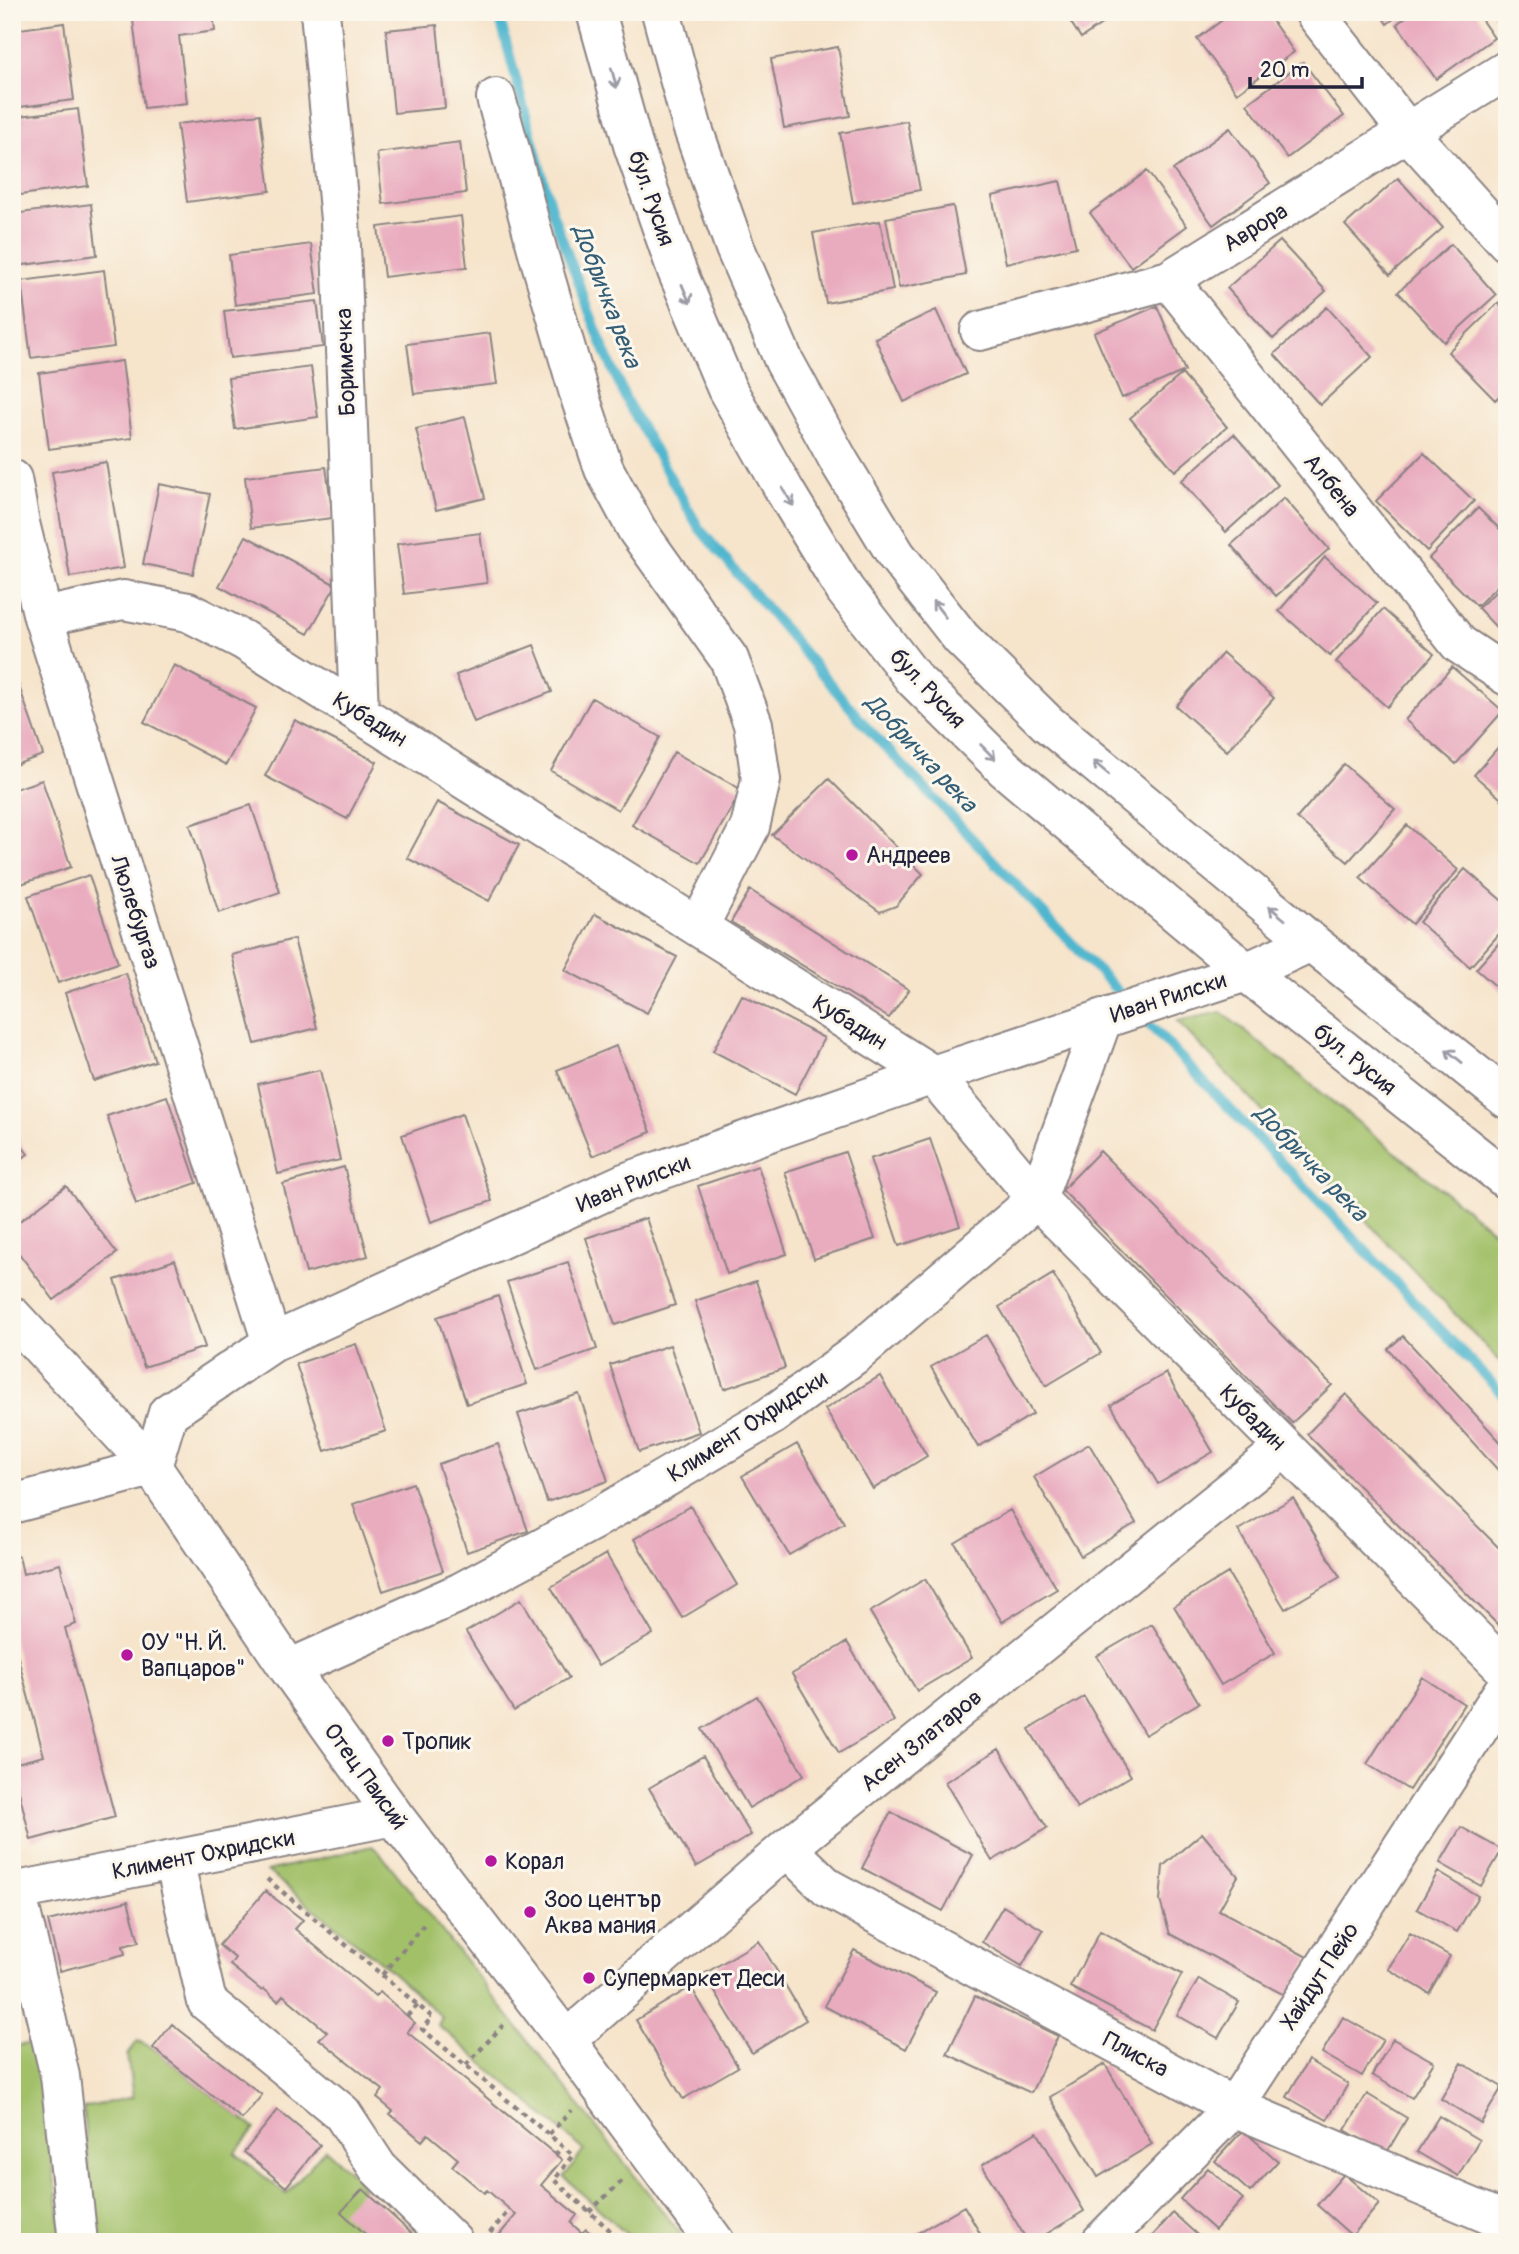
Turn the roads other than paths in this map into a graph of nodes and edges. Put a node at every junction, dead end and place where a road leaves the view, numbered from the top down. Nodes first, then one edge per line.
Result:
1 (320, 12) edge
2 (596, 12) edge
3 (661, 12) edge
4 (1314, 12) edge
5 (1507, 70) edge
6 (496, 97) dead end
7 (1407, 131) junction
8 (1507, 242) edge
9 (1169, 280) junction
10 (980, 331) dead end
11 (12, 479) edge
12 (16, 524) edge
13 (43, 617) junction
14 (1507, 676) edge
15 (359, 712) junction
16 (699, 926) junction
17 (1311, 942) junction
18 (1246, 972) junction
19 (1110, 1016) junction
20 (933, 1074) junction
21 (1507, 1099) edge
22 (1507, 1180) edge
23 (1037, 1199) junction
24 (12, 1315) edge
25 (272, 1343) junction
26 (1284, 1448) junction
27 (152, 1467) junction
28 (12, 1504) edge
29 (289, 1669) junction
30 (1507, 1671) edge
31 (1507, 1685) edge
32 (394, 1816) junction
33 (787, 1849) junction
34 (174, 1860) junction
35 (14, 1892) edge
36 (566, 2040) junction
37 (1234, 2107) junction
38 (1507, 2222) edge
39 (78, 2242) edge
40 (453, 2242) edge
41 (715, 2242) edge
42 (1101, 2242) edge

1 - 15 street, Боримечка
2 -> 18 street, бул. Русия
17 -> 3 street
4 - 7 street
5 - 7 street, Аврора
6 - 16 street
7 - 8 street
7 - 9 street, Аврора
9 - 10 street, Аврора
9 - 14 street, Албена
11 - 12 street, Люлебургаз
12 - 13 street, Люлебургаз
13 - 15 street, Кубадин
13 - 25 street, Люлебургаз
15 - 16 street, Кубадин
16 - 20 street, Кубадин
17 - 18 street, Иван Рилски
21 -> 17 street
18 - 19 street, Иван Рилски
18 - 22 street, бул. Русия
19 - 20 street, Иван Рилски
19 - 23 street, Климент Охридски
20 - 23 street, Кубадин
20 - 25 street, Иван Рилски
23 - 26 street, Кубадин
23 - 29 street, Климент Охридски
24 - 27 street, Отец Паисий
25 - 27 street, Иван Рилски
26 - 30 street, Кубадин
26 - 33 street, Асен Златаров
27 - 28 street
27 - 29 street, Отец Паисий
29 - 32 street, Отец Паисий
31 - 37 street, Хайдут Пейо
32 - 34 street, Климент Охридски
32 - 36 street, Отец Паисий
33 - 36 street, Асен Златаров
33 - 37 street, Плиска
34 - 35 street, Климент Охридски
34 - 40 street
35 - 39 street
36 - 41 street, Отец Паисий
37 - 38 street, Плиска
37 - 42 street, Хайдут Пейо

